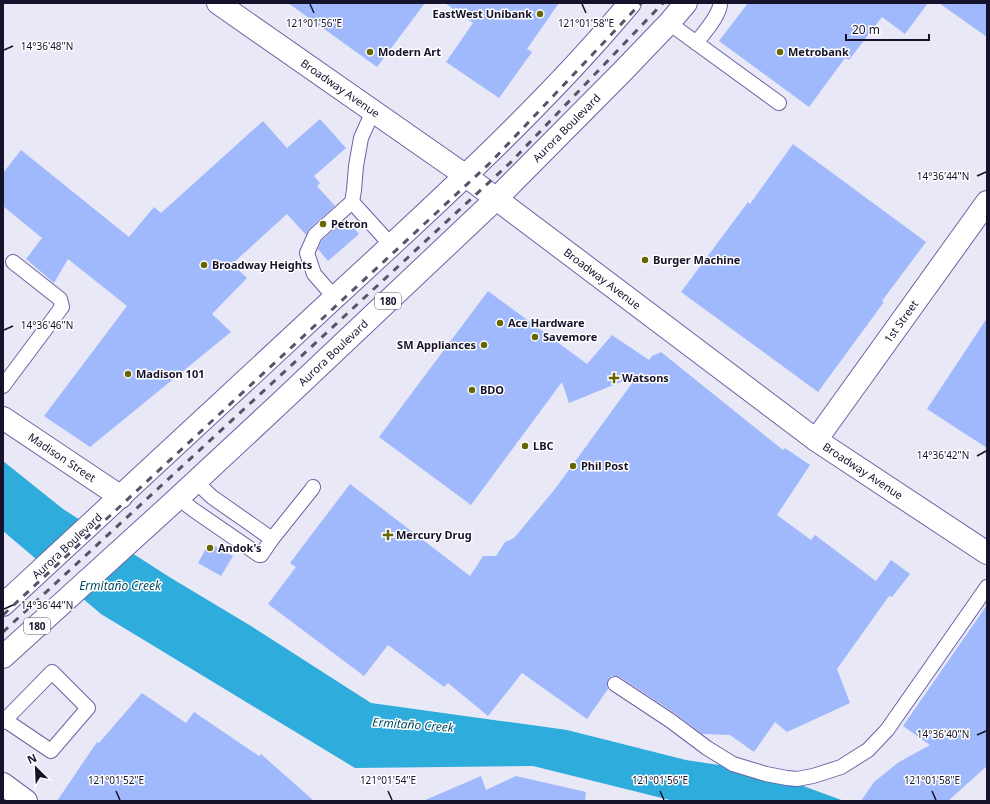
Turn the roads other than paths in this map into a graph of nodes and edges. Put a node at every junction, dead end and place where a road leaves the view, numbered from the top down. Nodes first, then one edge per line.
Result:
1 (218, 3) edge
2 (630, 3) edge
3 (686, 3) edge
4 (720, 3) edge
5 (669, 24) junction
6 (696, 43) junction
7 (779, 103) dead end
8 (372, 111) junction
9 (466, 176) junction
10 (496, 199) junction
11 (352, 202) junction
12 (987, 202) edge
13 (392, 246) junction
14 (13, 262) dead end
15 (334, 298) junction
16 (3, 386) edge
17 (3, 418) edge
18 (816, 440) junction
19 (195, 482) junction
20 (313, 486) dead end
21 (121, 497) junction
22 (178, 498) junction
23 (272, 539) junction
24 (987, 553) edge
25 (987, 587) edge
26 (3, 605) edge
27 (3, 657) edge
28 (615, 684) dead end
29 (4, 721) edge
30 (3, 784) edge
31 (26, 801) edge

1 - 8 main road, Broadway Avenue
2 - 9 main road, Aurora Boulevard
3 - 5 main road, Aurora Boulevard / 180
4 - 6 lane
5 - 6 lane
5 - 10 main road, Aurora Boulevard / 180
6 - 7 lane
8 - 9 main road, Broadway Avenue
8 - 11 lane
9 - 10 main road, Broadway Avenue
9 - 13 main road, Aurora Boulevard
10 - 18 main road, Broadway Avenue
10 - 19 main road, Aurora Boulevard / 180
11 - 13 lane
11 - 15 lane
12 - 18 main road, 1st Street
13 - 15 main road, Aurora Boulevard
14 - 16 lane
15 - 21 main road, Aurora Boulevard
17 - 21 main road, Madison Street
18 - 24 main road, Broadway Avenue
19 - 22 main road, Aurora Boulevard / 180
19 - 23 lane
20 - 23 lane
21 - 26 main road, Aurora Boulevard
22 - 23 lane
22 - 27 main road, Aurora Boulevard / 180
25 - 28 lane
29 - 29 lane
30 - 31 main road

